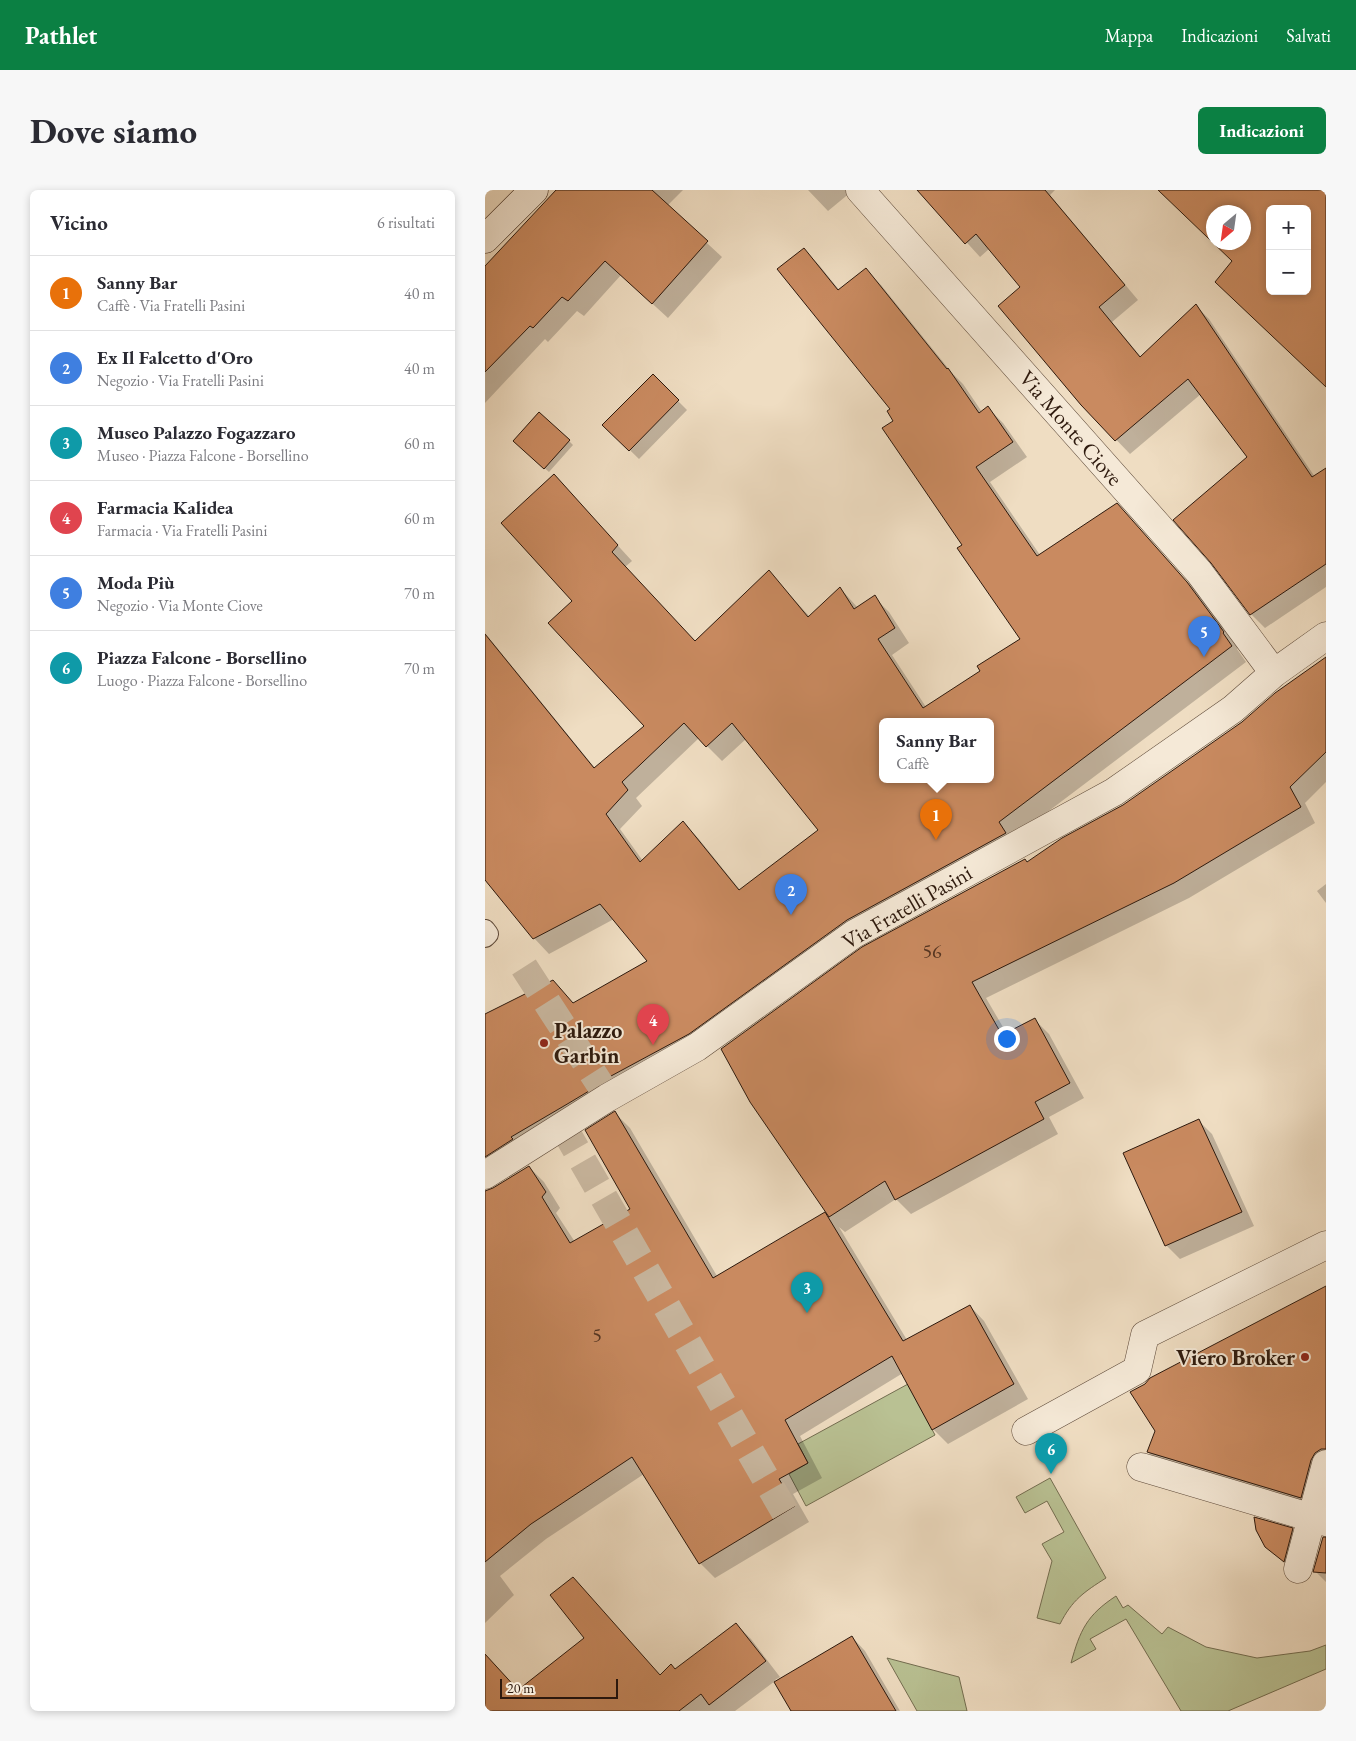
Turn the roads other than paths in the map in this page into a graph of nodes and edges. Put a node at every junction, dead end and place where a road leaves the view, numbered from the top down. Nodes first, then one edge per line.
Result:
1 (534, 190) edge
2 (860, 190) edge
3 (485, 239) edge
4 (1326, 636) edge
5 (1274, 673) junction
6 (485, 930) edge
7 (485, 937) edge
8 (485, 1175) edge
9 (1326, 1245) edge
10 (1026, 1431) dead end
11 (1326, 1464) edge
12 (1141, 1467) dead end
13 (1319, 1520) edge
14 (1298, 1570) dead end

1 - 3 street
2 - 5 street, Via Monte Ciove
4 - 5 street, Via Fratelli Pasini
5 - 8 street, Via Fratelli Pasini
6 - 7 lane
9 - 10 street
11 - 13 street
12 - 13 street
13 - 14 street

